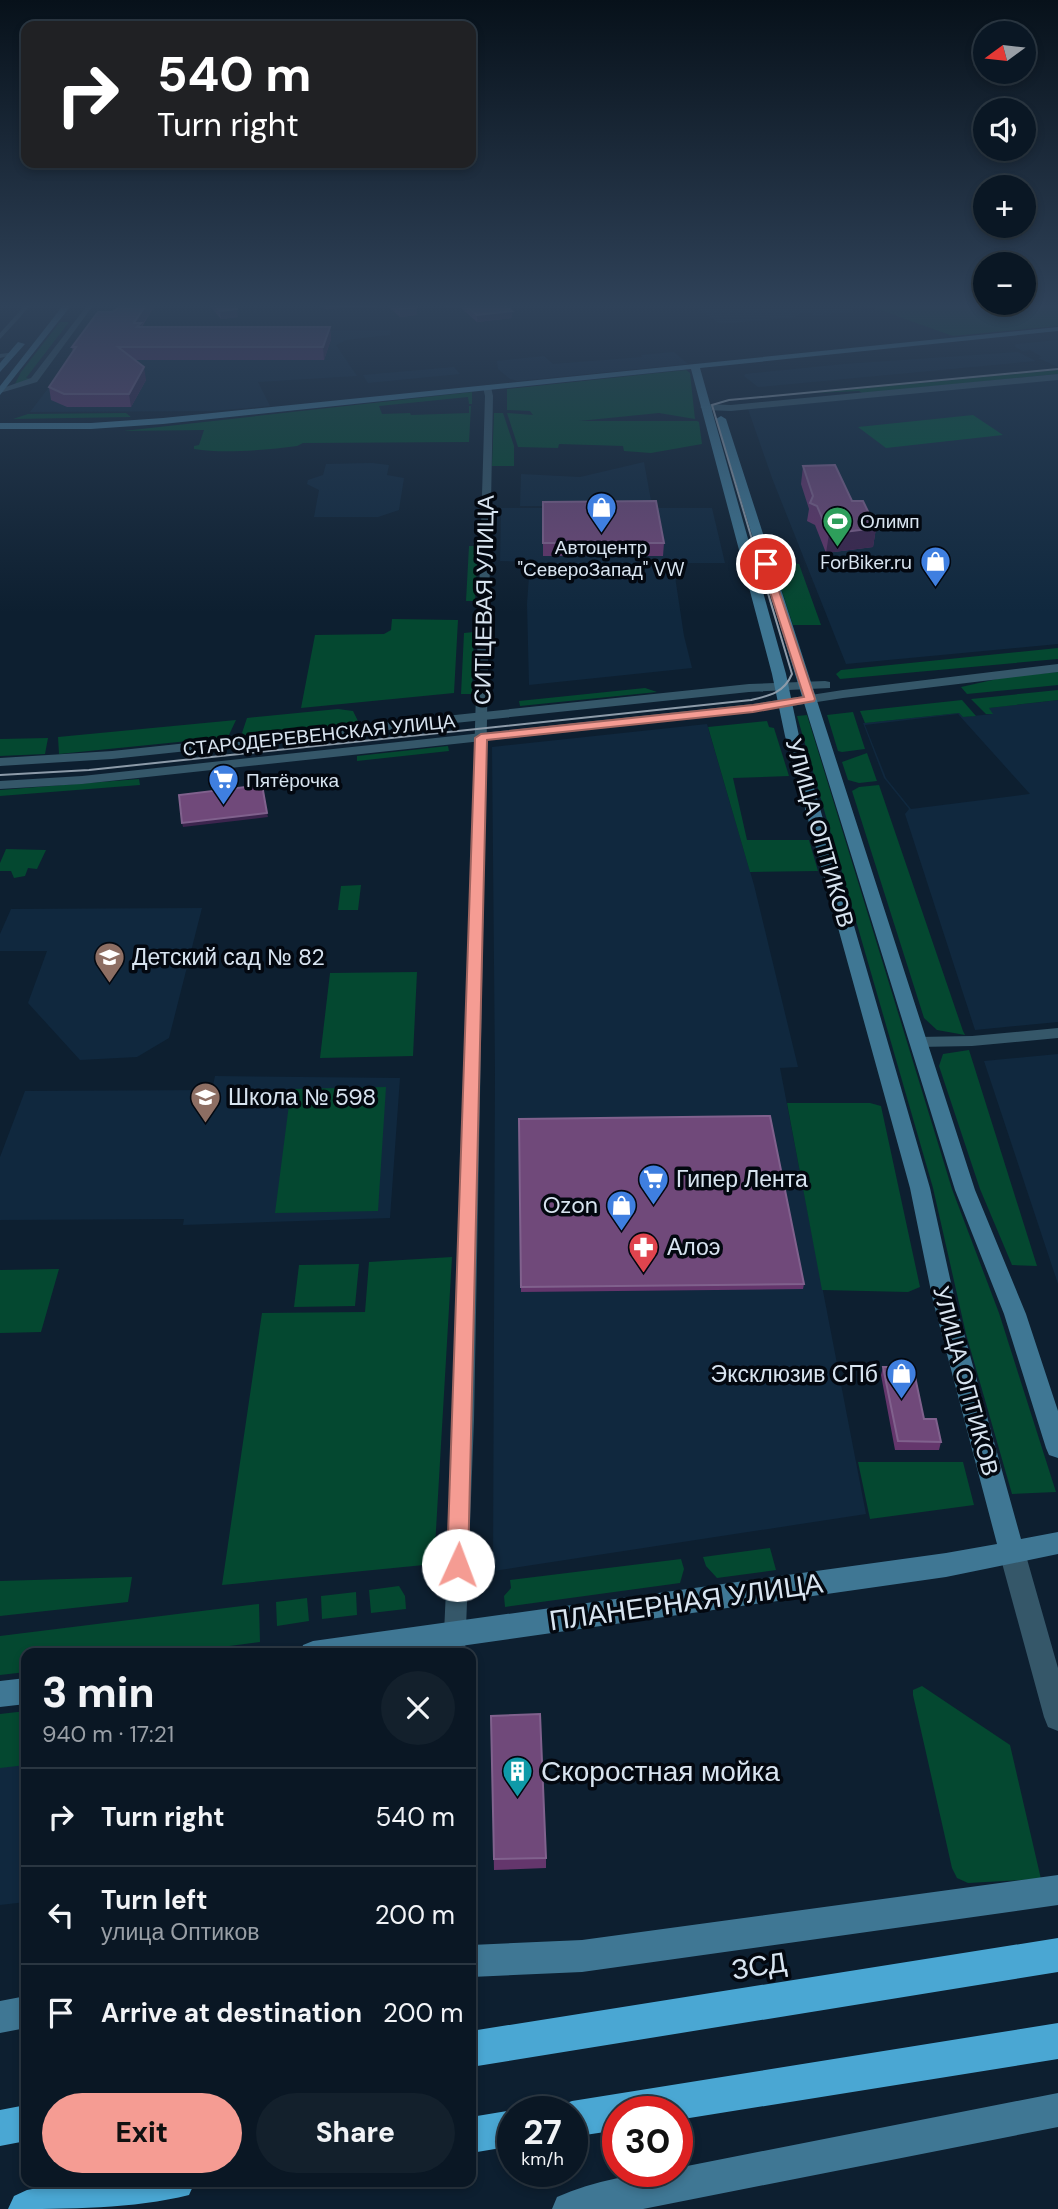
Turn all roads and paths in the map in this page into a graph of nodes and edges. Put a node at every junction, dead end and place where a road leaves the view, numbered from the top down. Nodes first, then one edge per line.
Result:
1 (301, 406) edge
2 (489, 406) edge
3 (731, 406) edge
4 (712, 407) junction
5 (205, 416) junction
6 (0, 424) edge
7 (1058, 666) edge
8 (807, 692) junction
9 (783, 695) junction
10 (481, 716) junction
11 (481, 738) junction
12 (0, 762) edge
13 (0, 785) edge
14 (1058, 1033) edge
15 (918, 1042) junction
16 (1058, 1448) edge
17 (1058, 1543) edge
18 (1012, 1552) junction
19 (454, 1644) edge
20 (398, 1648) edge
21 (21, 1692) edge
22 (0, 1694) edge
23 (1058, 1717) edge
24 (1058, 1890) edge
25 (1058, 1955) edge
26 (476, 1961) edge
27 (21, 2013) edge
28 (0, 2017) edge
29 (1058, 2041) edge
30 (476, 2048) edge
31 (1058, 2110) edge
32 (588, 2116) edge
33 (21, 2124) edge
34 (0, 2128) edge
35 (497, 2131) edge
36 (476, 2134) edge
37 (148, 2187) edge
38 (578, 2206) edge
39 (27, 2209) edge

1 - 5 main road
2 - 10 street, СИТЦЕВАЯ УЛИЦА
3 - 4 street
4 - 8 main road, УЛИЦА ОПТИКОВ
4 - 9 main road, УЛИЦА ОПТИКОВ
5 - 6 main road
5 - 6 main road
7 - 8 street, СТАРОДЕРЕВЕНСКАЯ УЛИЦА
8 - 9 street, СТАРОДЕРЕВЕНСКАЯ УЛИЦА
8 - 15 main road, УЛИЦА ОПТИКОВ
9 - 10 street, СТАРОДЕРЕВЕНСКАЯ УЛИЦА
9 - 11 street, СТАРОДЕРЕВЕНСКАЯ УЛИЦА
9 - 18 main road, УЛИЦА ОПТИКОВ
10 - 11 street, СИТЦЕВАЯ УЛИЦА
10 - 12 street, СТАРОДЕРЕВЕНСКАЯ УЛИЦА
11 - 13 street, СТАРОДЕРЕВЕНСКАЯ УЛИЦА
11 - 19 street, СИТЦЕВАЯ УЛИЦА
14 - 15 street
15 - 16 main road, УЛИЦА ОПТИКОВ
17 - 18 main road, ПЛАНЕРНАЯ УЛИЦА
18 - 19 main road, ПЛАНЕРНАЯ УЛИЦА
18 - 23 street, УЛИЦА ОПТИКОВ
19 - 20 main road, ПЛАНЕРНАЯ УЛИЦА
21 - 22 main road
24 - 26 main road
25 - 30 highway, ЗСД
27 - 28 main road
29 - 32 highway
31 - 38 main road
33 - 34 highway
35 - 36 highway
37 - 39 highway

